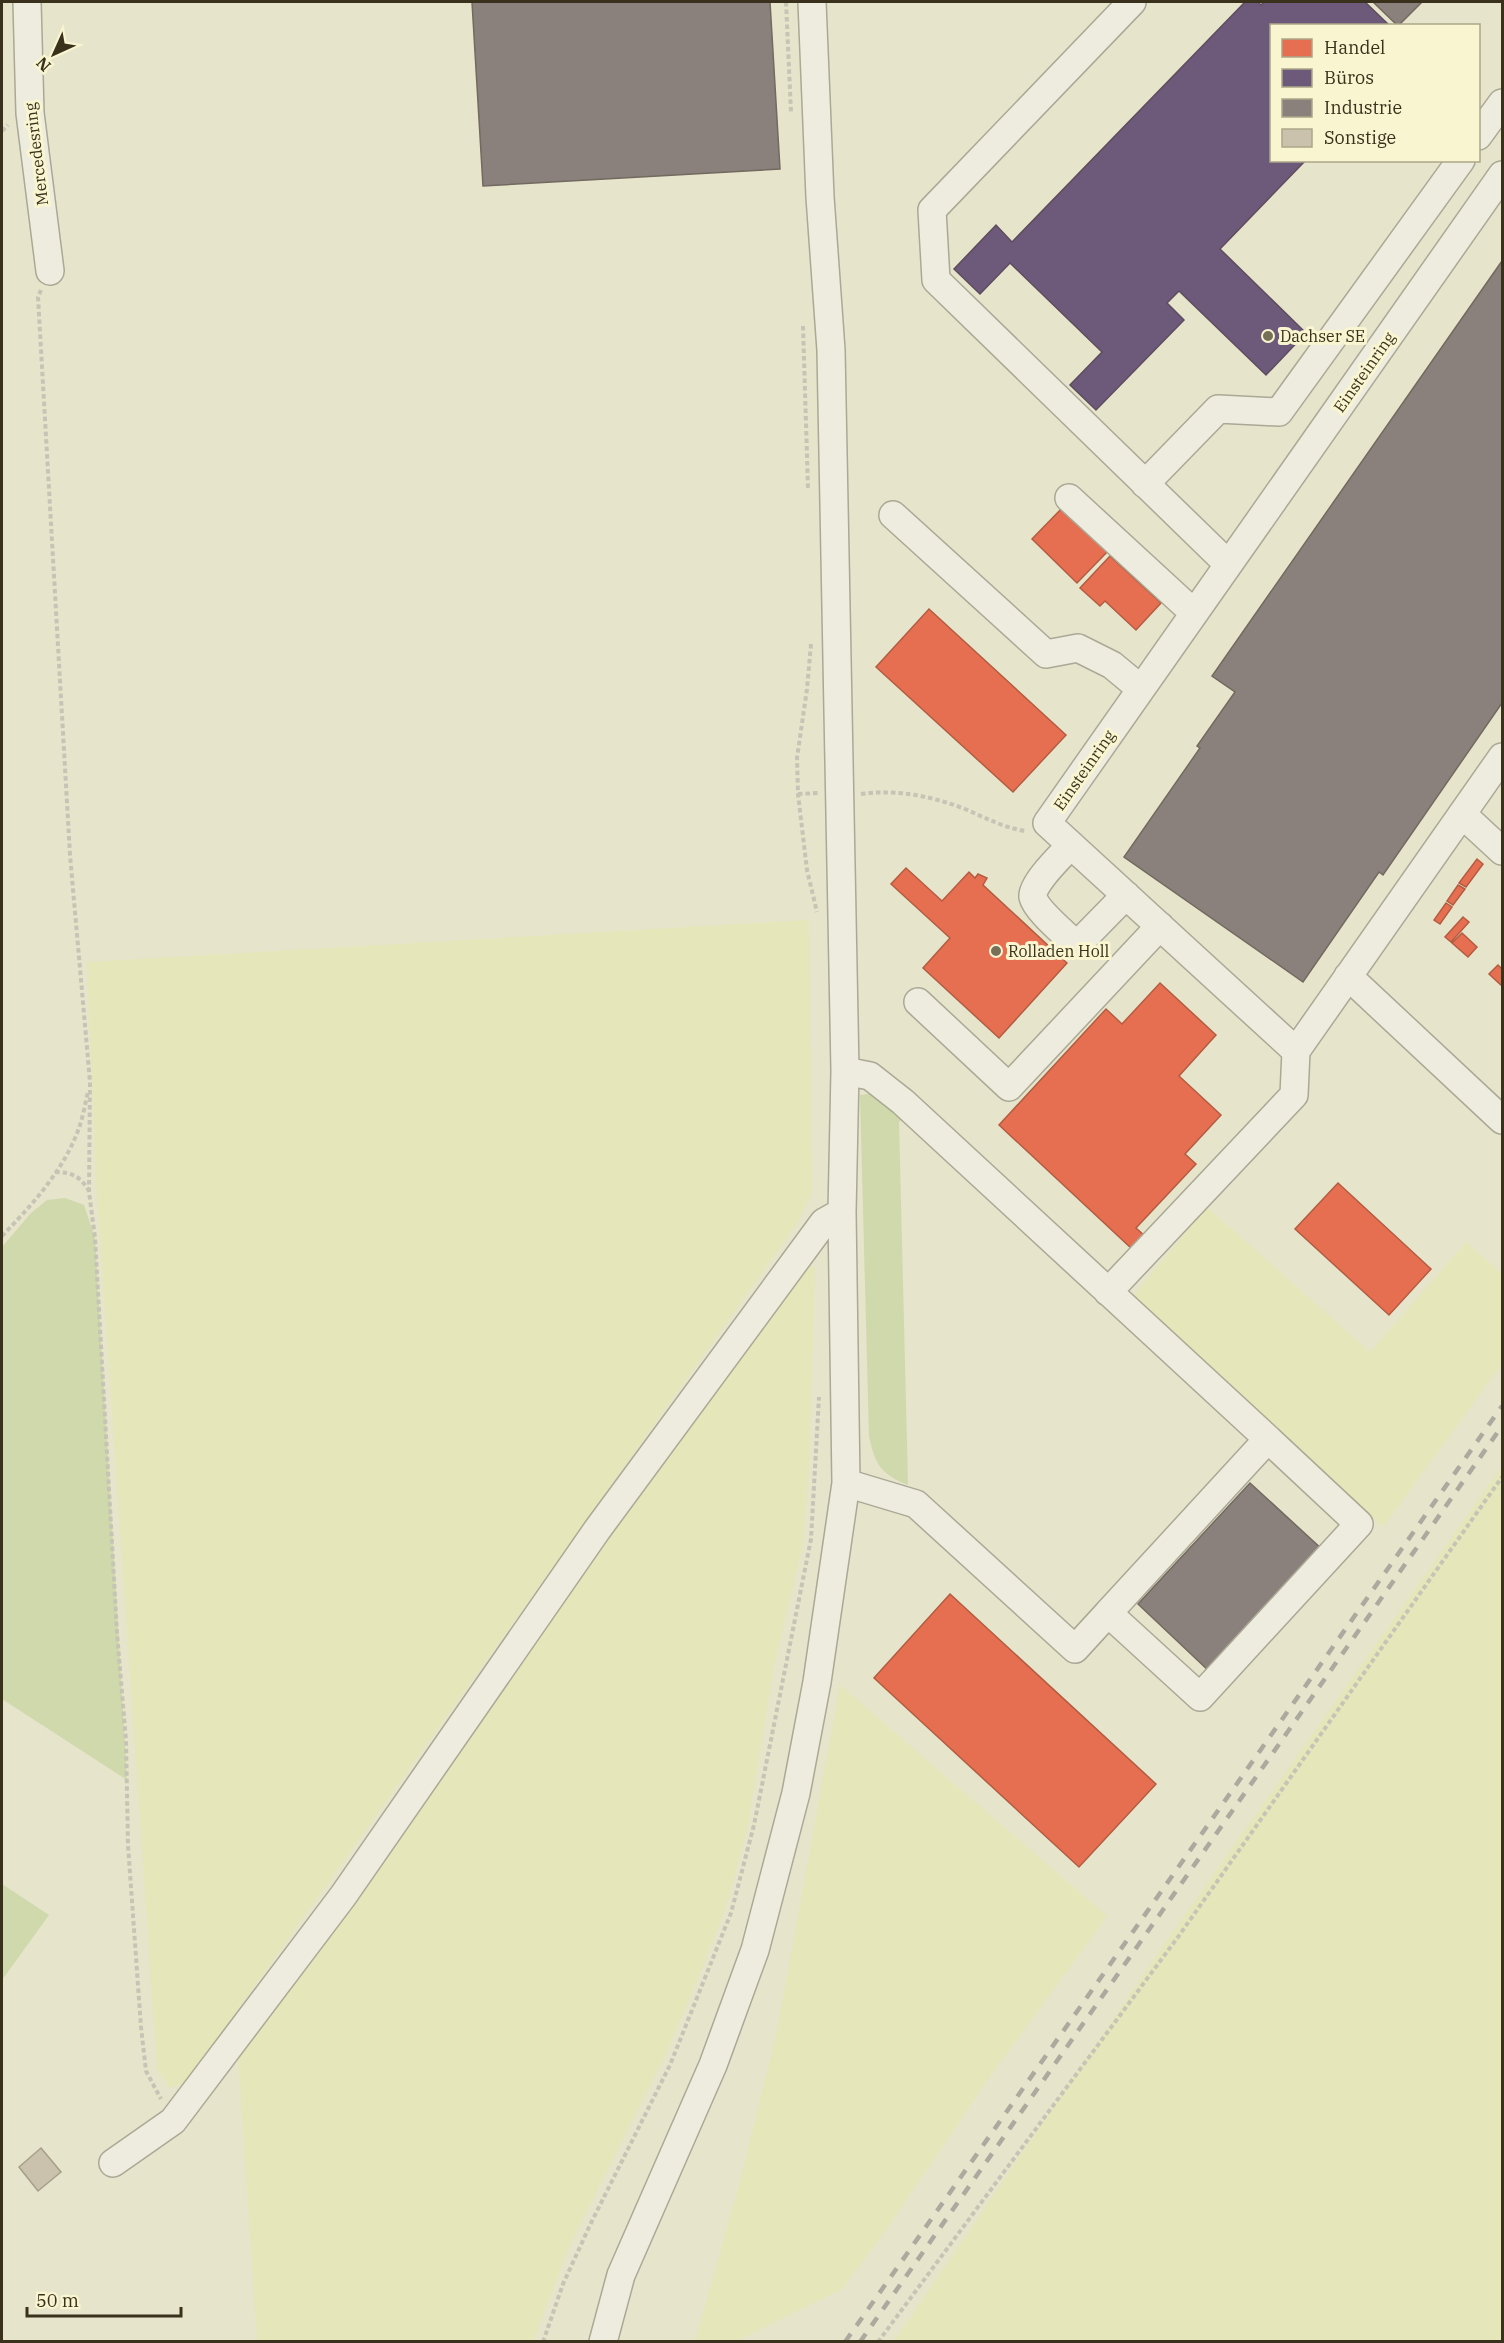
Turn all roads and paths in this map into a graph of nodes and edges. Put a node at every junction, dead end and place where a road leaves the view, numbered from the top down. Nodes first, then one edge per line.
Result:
1 (27, 2) edge
2 (786, 2) edge
3 (812, 2) edge
4 (1132, 2) edge
5 (1503, 103) edge
6 (791, 119) dead end
7 (1480, 135) edge
8 (1460, 162) edge
9 (1503, 175) edge
10 (50, 271) joint
11 (803, 317) dead end
12 (1145, 484) junction
13 (808, 494) dead end
14 (1070, 498) dead end
15 (893, 515) dead end
16 (1228, 564) junction
17 (1194, 613) junction
18 (812, 635) dead end
19 (1141, 689) junction
20 (1503, 757) edge
21 (826, 793) dead end
22 (798, 794) junction
23 (860, 794) dead end
24 (1462, 814) junction
25 (1047, 823) junction
26 (1071, 845) junction
27 (1503, 851) edge
28 (1126, 895) junction
29 (818, 920) dead end
30 (1160, 926) junction
31 (1348, 976) junction
32 (918, 1002) dead end
33 (1296, 1051) junction
34 (845, 1071) junction
35 (90, 1082) junction
36 (1503, 1120) edge
37 (55, 1173) junction
38 (89, 1192) junction
39 (842, 1212) junction
40 (2, 1236) edge
41 (1108, 1292) junction
42 (819, 1395) dead end
43 (1268, 1439) junction
44 (1503, 1477) edge
45 (846, 1483) junction
46 (1108, 1612) junction
47 (173, 2121) junction
48 (113, 2163) dead end
49 (543, 2342) edge
50 (603, 2342) edge
51 (878, 2342) edge

1 - 10 street, Mercedesring
2 - 6 path
3 - 34 street
4 - 12 street
5 - 7 street
8 - 12 street
9 - 16 street, Einsteinring
10 - 35 path
11 - 13 path
12 - 16 street
14 - 17 street
15 - 19 street
16 - 17 street, Einsteinring
17 - 19 street, Einsteinring
18 - 22 path
19 - 25 street, Einsteinring
20 - 24 street
21 - 22 path
22 - 29 path
23 - 25 path
24 - 27 street
24 - 31 street
25 - 26 street, Einsteinring
26 - 28 street, Einsteinring
26 - 28 street
28 - 30 street, Einsteinring
30 - 32 street
30 - 33 street, Einsteinring
31 - 33 street
31 - 36 street
33 - 41 street
34 - 39 street
34 - 41 street
35 - 37 path
35 - 38 path
37 - 38 path
37 - 40 path
38 - 47 path
39 - 45 street
39 - 47 street
41 - 43 street
42 - 49 path
43 - 46 street
43 - 46 street
44 - 51 path
45 - 46 street
45 - 50 street
47 - 48 street

